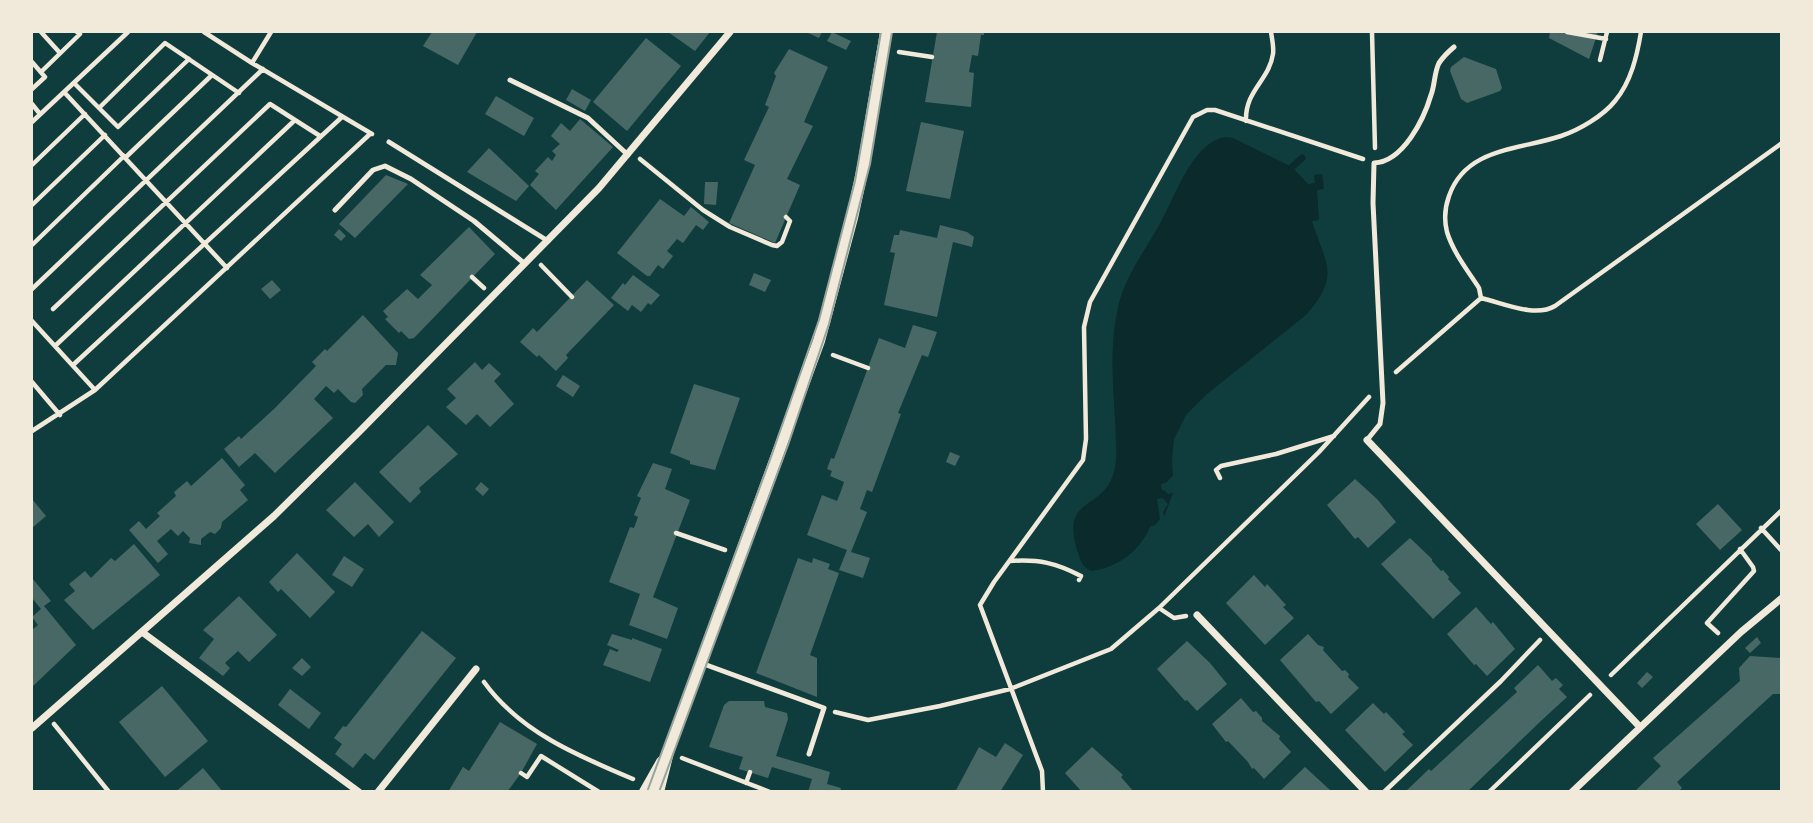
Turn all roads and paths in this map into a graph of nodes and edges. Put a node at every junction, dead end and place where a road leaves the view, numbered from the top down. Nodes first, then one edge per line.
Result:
1 (41, 32) edge
2 (80, 32) edge
3 (128, 32) edge
4 (204, 32) edge
5 (271, 32) edge
6 (730, 32) edge
7 (886, 32) edge
8 (1271, 32) edge
9 (1372, 32) edge
10 (1567, 32) edge
11 (1607, 32) edge
12 (1641, 32) edge
13 (1606, 39) junction
14 (1454, 47) dead end
15 (884, 50) junction
16 (61, 52) junction
17 (932, 57) dead end
18 (189, 59) junction
19 (1600, 60) dead end
20 (32, 62) edge
21 (252, 63) junction
22 (263, 69) junction
23 (41, 72) junction
24 (212, 75) junction
25 (510, 80) dead end
26 (74, 83) junction
27 (32, 89) edge
28 (64, 92) junction
29 (239, 93) junction
30 (32, 104) edge
31 (99, 108) junction
32 (40, 114) junction
33 (85, 114) junction
34 (342, 117) junction
35 (295, 120) junction
36 (1246, 121) junction
37 (32, 122) edge
38 (370, 134) junction
39 (105, 135) junction
40 (320, 136) junction
41 (389, 142) joint
42 (1782, 143) edge
43 (629, 153) junction
44 (125, 156) junction
45 (1374, 163) junction
46 (32, 165) edge
47 (147, 180) junction
48 (167, 202) junction
49 (32, 205) edge
50 (335, 210) dead end
51 (786, 217) dead end
52 (187, 223) junction
53 (548, 241) junction
54 (205, 244) junction
55 (32, 245) edge
56 (533, 256) junction
57 (525, 264) junction
58 (227, 268) junction
59 (32, 289) edge
60 (572, 296) dead end
61 (1481, 298) junction
62 (52, 309) dead end
63 (32, 321) edge
64 (55, 346) junction
65 (816, 348) junction
66 (73, 366) junction
67 (868, 368) dead end
68 (32, 382) edge
69 (1382, 383) junction
70 (95, 390) junction
71 (60, 415) junction
72 (32, 431) edge
73 (1334, 436) junction
74 (1367, 440) joint
75 (1220, 478) dead end
76 (1782, 510) edge
77 (1761, 528) junction
78 (676, 533) dead end
79 (1740, 550) junction
80 (1782, 551) edge
81 (740, 556) junction
82 (1009, 561) junction
83 (1079, 580) dead end
84 (1782, 598) edge
85 (1158, 608) junction
86 (1197, 615) joint
87 (1548, 631) junction
88 (142, 632) junction
89 (1729, 644) junction
90 (701, 663) junction
91 (476, 669) joint
92 (1600, 685) junction
93 (1010, 689) junction
94 (824, 708) junction
95 (1639, 726) junction
96 (32, 728) edge
97 (64, 736) dead end
98 (668, 752) junction
99 (809, 754) dead end
100 (523, 770) dead end
101 (750, 772) dead end
102 (746, 783) junction
103 (650, 790) edge
104 (109, 792) edge
105 (359, 792) edge
106 (378, 792) edge
107 (599, 792) edge
108 (769, 792) edge
109 (1043, 792) edge
110 (1366, 792) edge
111 (1384, 792) edge
112 (1489, 792) edge
113 (1572, 792) edge

1 - 16 path
2 - 16 path
3 - 26 path
4 - 21 path
5 - 21 path
6 - 43 street
7 - 15 street
8 - 36 path
9 - 45 path
10 - 13 path
11 - 13 path
12 - 61 path
13 - 19 path
14 - 45 lane
15 - 17 path
15 - 65 street
16 - 23 path
18 - 24 path
18 - 31 path
18 - 31 path
20 - 23 path
21 - 22 path
22 - 29 path
22 - 34 path
23 - 27 path
24 - 29 path
24 - 44 path
25 - 43 lane
26 - 28 path
26 - 31 path
28 - 32 path
28 - 33 path
29 - 47 path
30 - 32 path
32 - 37 path
33 - 39 path
33 - 46 path
34 - 38 path
34 - 40 path
35 - 40 path
35 - 48 path
35 - 52 path
36 - 45 path
36 - 82 path
38 - 41 path
38 - 58 path
39 - 44 path
39 - 49 path
40 - 54 path
41 - 53 lane
42 - 61 path
43 - 51 path
43 - 53 street
44 - 47 path
44 - 55 path
45 - 69 lane
47 - 48 path
47 - 59 path
48 - 52 path
48 - 62 path
50 - 57 lane
52 - 54 path
52 - 64 path
53 - 56 street
54 - 58 path
54 - 66 path
56 - 57 street
56 - 60 path
57 - 88 street
58 - 70 path
61 - 69 path
63 - 64 path
64 - 66 path
65 - 67 path
65 - 81 street
66 - 70 path
68 - 71 path
69 - 73 path
69 - 74 lane
70 - 71 path
71 - 72 path
73 - 75 path
73 - 85 path
74 - 87 street
76 - 77 path
77 - 79 path
77 - 80 path
78 - 81 path
79 - 89 path
79 - 92 path
81 - 90 street
82 - 83 path
82 - 93 path
84 - 89 street
85 - 86 path
85 - 93 path
86 - 110 street
87 - 92 street
87 - 111 path
88 - 96 street
88 - 105 street
89 - 95 street
90 - 94 lane
90 - 98 street
91 - 103 path
91 - 106 street
92 - 95 street
92 - 112 path
93 - 94 path
93 - 109 path
94 - 99 lane
95 - 113 street
97 - 104 path
98 - 102 path
98 - 103 street
100 - 107 path
101 - 102 path
102 - 108 path

